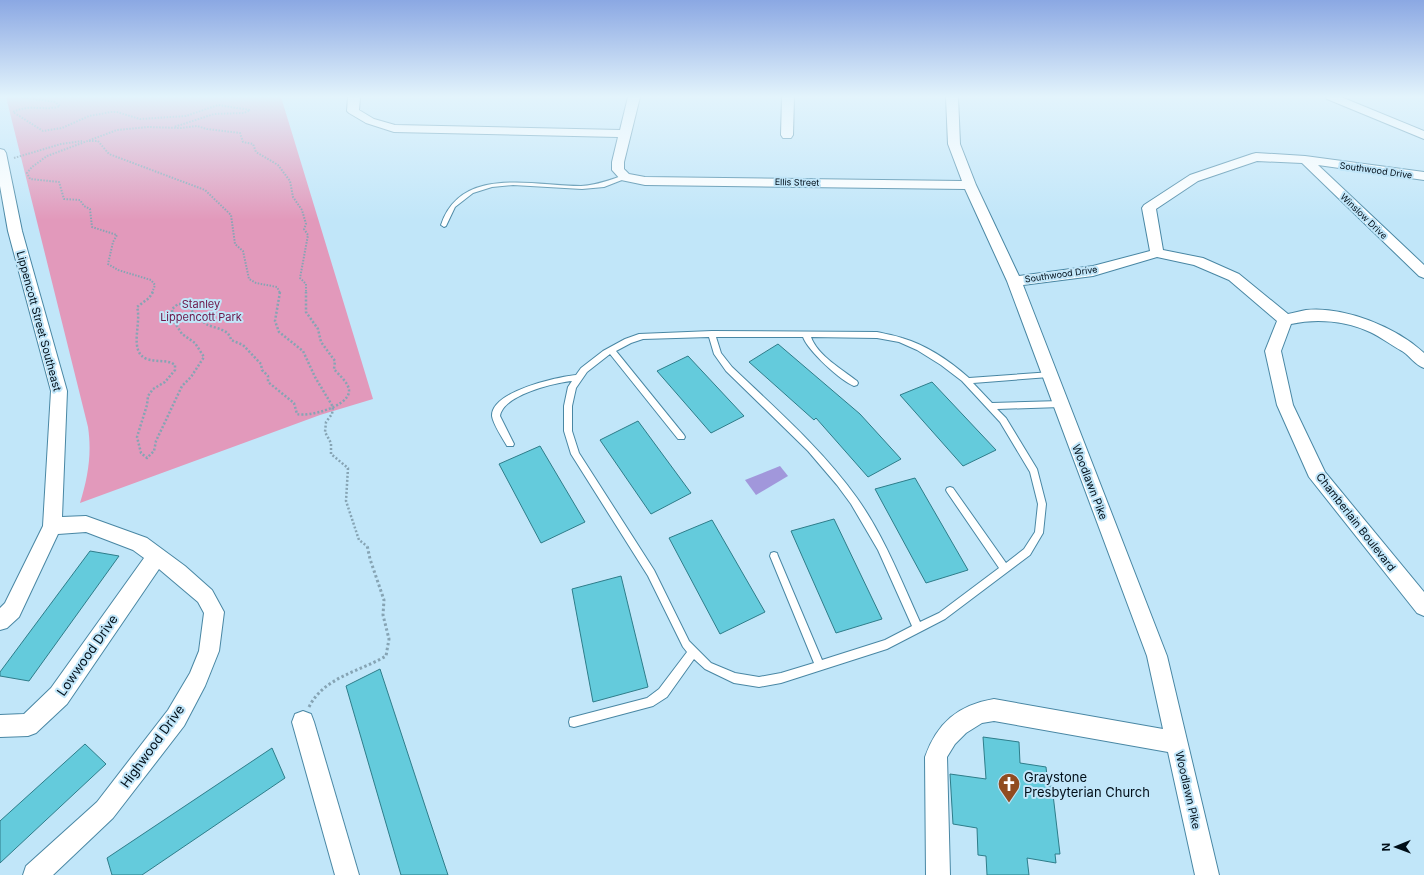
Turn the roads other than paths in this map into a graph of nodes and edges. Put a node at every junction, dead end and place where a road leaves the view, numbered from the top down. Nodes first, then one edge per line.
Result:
1 (625, 138) edge
2 (954, 138) edge
3 (1, 158) edge
4 (1305, 160) junction
5 (1424, 176) edge
6 (625, 177) junction
7 (970, 185) junction
8 (444, 225) dead end
9 (1157, 253) junction
10 (1424, 273) edge
11 (1014, 281) junction
12 (1285, 320) junction
13 (712, 334) junction
14 (806, 334) junction
15 (1417, 346) edge
16 (611, 350) junction
17 (1424, 362) edge
18 (1049, 374) junction
19 (578, 378) junction
20 (967, 381) junction
21 (854, 383) dead end
22 (1061, 404) junction
23 (991, 406) junction
24 (681, 437) dead end
25 (510, 444) dead end
26 (950, 490) dead end
27 (52, 526) junction
28 (157, 556) junction
29 (774, 556) dead end
30 (1005, 569) junction
31 (1424, 607) edge
32 (0, 621) edge
33 (918, 628) junction
34 (693, 652) junction
35 (820, 666) junction
36 (304, 722) road end
37 (574, 722) dead end
38 (0, 726) edge
39 (1177, 743) junction
40 (35, 875) edge
41 (347, 875) edge
42 (938, 875) edge
43 (1207, 875) edge

1 - 6 street
2 - 7 street, Woodlawn Pike
3 - 27 street, Lippencott Street Southeast
4 - 5 street, Southwood Drive
4 - 9 street, Southwood Drive
4 - 10 street, Winslow Drive
6 - 7 street, Ellis Street
6 - 8 lane
7 - 11 street, Woodlawn Pike
9 - 11 street, Southwood Drive
9 - 12 street
11 - 18 street, Woodlawn Pike
12 - 15 street
12 - 31 street, Chamberlain Boulevard
13 - 14 lane
13 - 16 lane
13 - 33 lane
14 - 20 lane
14 - 21 lane
15 - 17 street
16 - 19 lane
16 - 24 lane
18 - 20 lane
18 - 22 street, Woodlawn Pike
19 - 25 lane
19 - 34 lane
20 - 23 lane
22 - 23 lane
22 - 39 street, Woodlawn Pike
23 - 30 lane
26 - 30 lane
27 - 28 street, Highwood Drive
27 - 32 street, Lippencott Street Southeast
28 - 38 street, Lowwood Drive
28 - 40 street, Highwood Drive
29 - 35 lane
30 - 33 lane
33 - 35 lane
34 - 35 lane
34 - 37 lane
36 - 41 street
39 - 42 street
39 - 43 street, Woodlawn Pike

